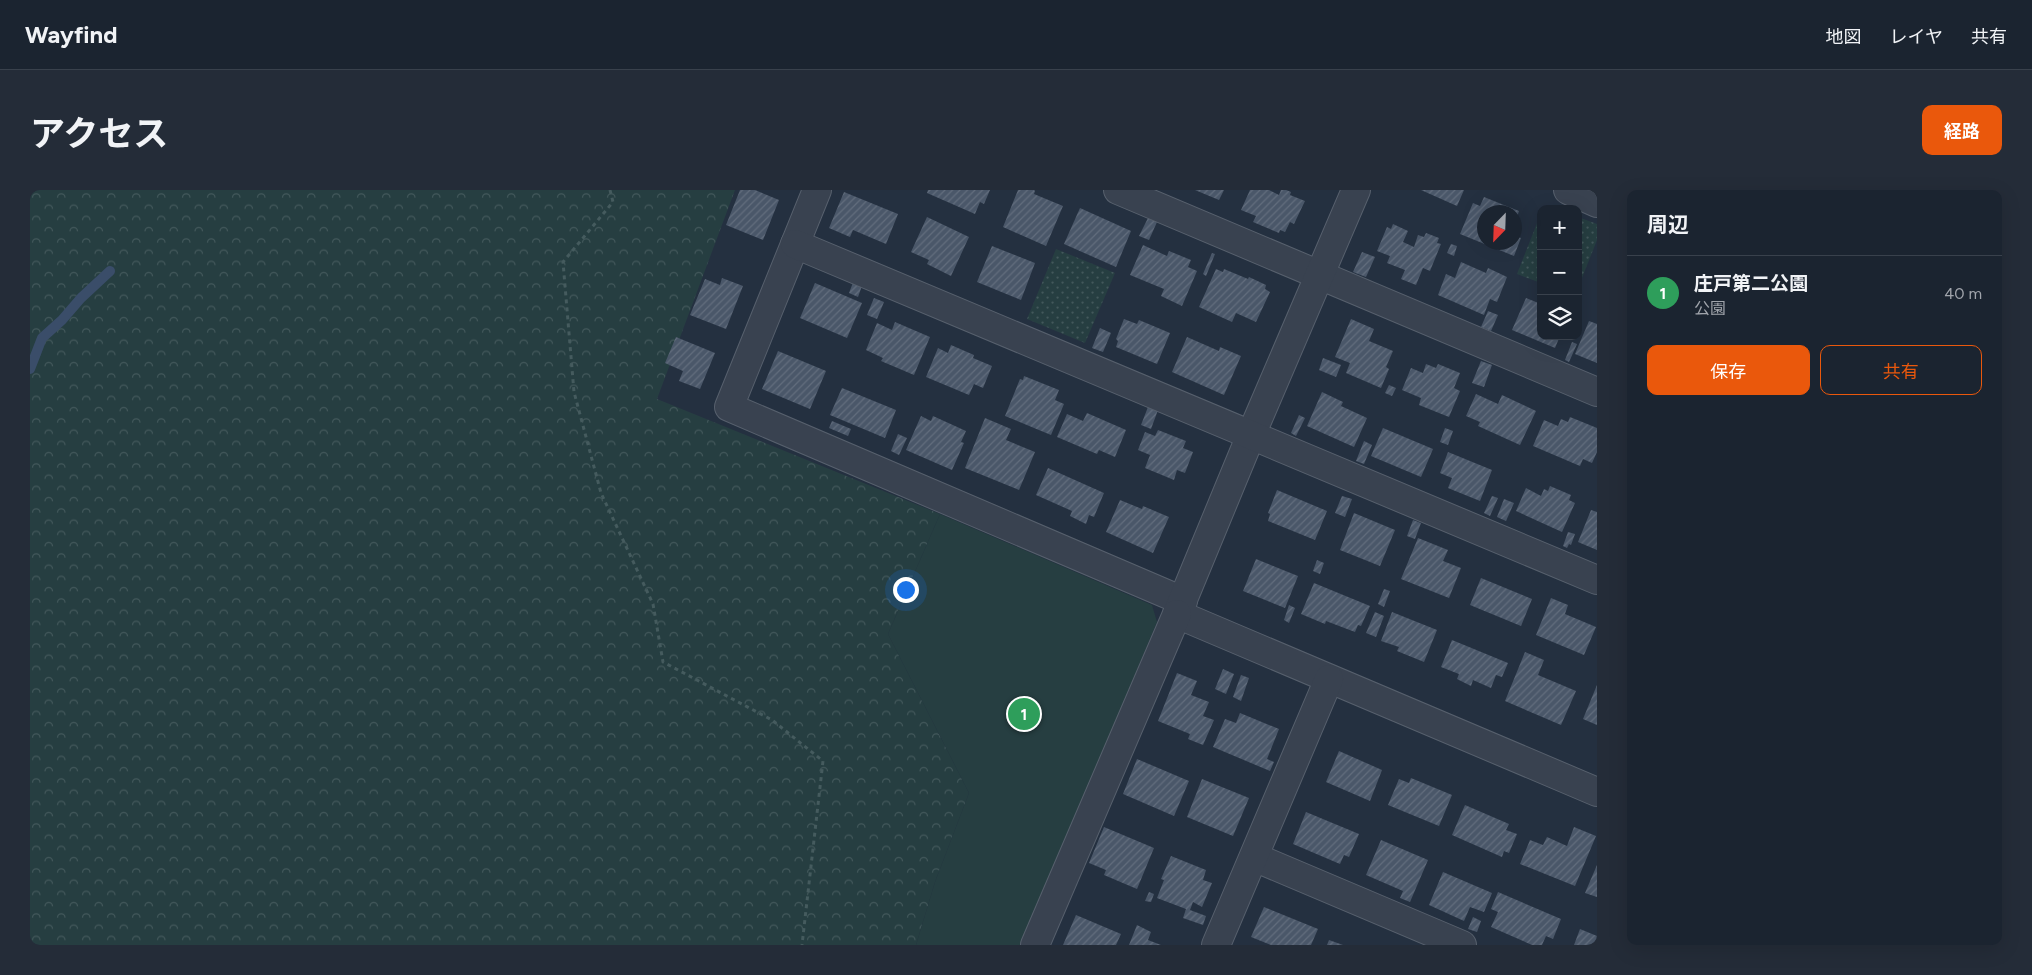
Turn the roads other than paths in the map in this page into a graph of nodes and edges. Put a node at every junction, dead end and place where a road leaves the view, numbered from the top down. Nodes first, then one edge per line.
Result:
1 (817, 190) edge
2 (1118, 190) edge
3 (1356, 190) edge
4 (1568, 190) edge
5 (1597, 202) edge
6 (795, 244) junction
7 (1319, 275) junction
8 (1597, 392) edge
9 (1251, 435) junction
10 (1597, 580) edge
11 (1180, 607) junction
12 (1329, 679) junction
13 (1597, 792) edge
14 (1254, 857) junction
15 (1035, 945) edge
16 (1216, 945) edge
17 (1462, 945) edge

1 - 6 street
2 - 7 street
3 - 7 street
4 - 5 street
6 - 9 street
6 - 11 street
7 - 8 street
7 - 9 street
9 - 10 street
9 - 11 street
11 - 12 street
11 - 15 street
12 - 13 street
12 - 14 street
14 - 16 street
14 - 17 street

